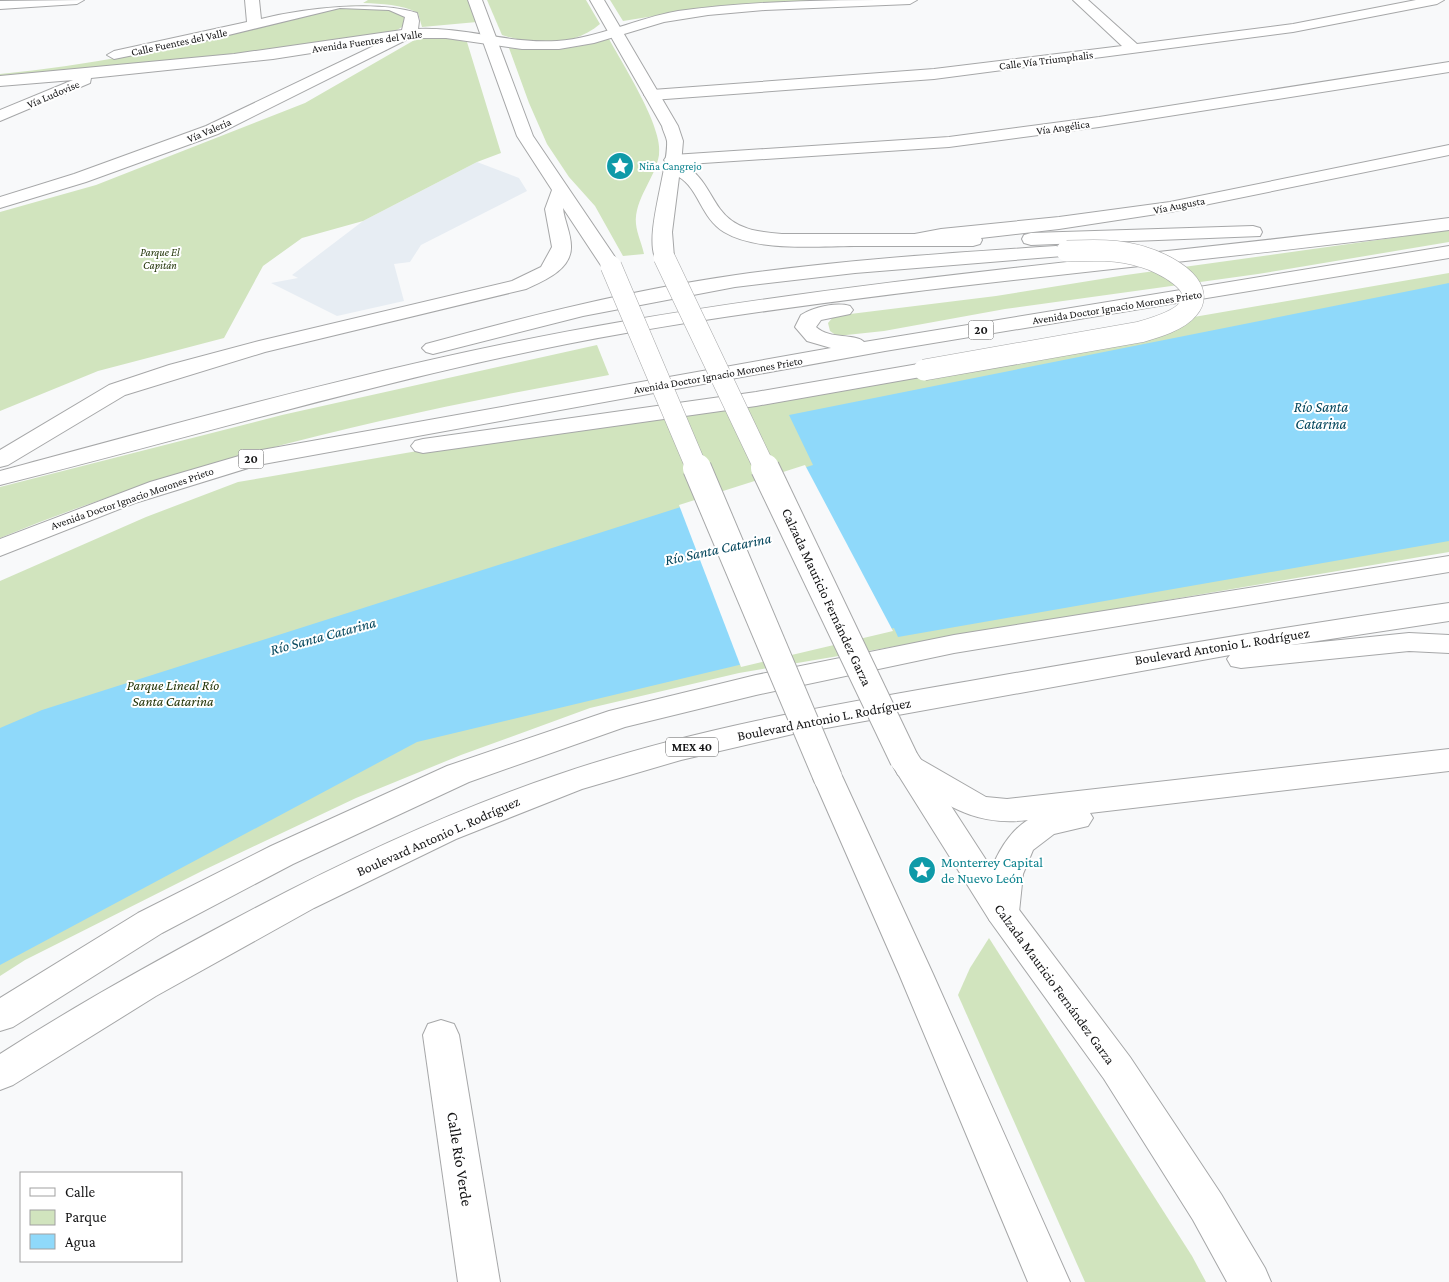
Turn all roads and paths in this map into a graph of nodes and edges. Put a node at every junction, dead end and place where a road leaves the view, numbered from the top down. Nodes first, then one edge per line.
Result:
1 (77, 0) edge
2 (252, 0) edge
3 (356, 0) edge
4 (475, 0) edge
5 (596, 0) edge
6 (910, 0) edge
7 (1080, 0) edge
8 (1437, 0) edge
9 (340, 4) junction
10 (0, 5) edge
11 (254, 25) junction
12 (613, 31) junction
13 (409, 34) junction
14 (489, 39) junction
15 (1134, 49) junction
16 (1449, 67) edge
17 (0, 70) edge
18 (105, 72) junction
19 (0, 81) edge
20 (652, 94) junction
21 (0, 116) edge
22 (1449, 150) edge
23 (673, 163) junction
24 (700, 190) junction
25 (560, 192) junction
26 (0, 203) edge
27 (1449, 224) edge
28 (1387, 232) junction
29 (905, 241) junction
30 (1449, 252) edge
31 (1069, 259) junction
32 (885, 346) junction
33 (208, 423) junction
34 (0, 460) edge
35 (0, 478) edge
36 (171, 482) junction
37 (0, 548) edge
38 (1449, 564) edge
39 (1449, 612) edge
40 (1449, 644) edge
41 (1139, 660) junction
42 (1449, 760) edge
43 (907, 763) junction
44 (1449, 778) edge
45 (1002, 912) junction
46 (0, 1016) edge
47 (441, 1035) dead end
48 (0, 1074) edge
49 (478, 1282) edge
50 (1049, 1282) edge
51 (1250, 1282) edge

1 - 10 main road
2 - 11 main road
3 - 9 main road, Calle Fuentes del Valle
4 - 14 main road
5 - 12 main road, Calzada Mauricio Fernández Garza
6 - 12 main road, Avenida Fuentes del Valle
7 - 15 main road
8 - 15 main road, Calle Vía Triumphalis
9 - 11 main road, Calle Fuentes del Valle
9 - 13 main road
11 - 17 main road, Calle Fuentes del Valle
12 - 14 main road, Avenida Fuentes del Valle
12 - 20 main road, Calzada Mauricio Fernández Garza
13 - 14 main road, Avenida Fuentes del Valle
13 - 18 main road, Avenida Fuentes del Valle
13 - 26 main road, Vía Valeria
14 - 25 main road
15 - 20 main road, Calle Vía Triumphalis
16 - 23 main road, Vía Angélica
18 - 19 main road, Avenida Fuentes del Valle
18 - 21 main road, Vía Ludovise
20 - 23 main road, Calzada Mauricio Fernández Garza
22 - 29 main road, Vía Augusta
23 - 24 main road
23 - 43 main road, Calzada Mauricio Fernández Garza, bridge
24 - 29 main road
24 - 31 main road
25 - 34 main road
25 - 50 main road, bridge
27 - 28 main road
28 - 29 main road
28 - 31 main road
30 - 32 main road, Avenida Doctor Ignacio Morones Prieto / 20
31 - 32 main road
31 - 33 main road
31 - 33 main road
31 - 36 main road, bridge
32 - 36 main road, Avenida Doctor Ignacio Morones Prieto / 20
33 - 35 main road
36 - 37 main road, Avenida Doctor Ignacio Morones Prieto / 20
38 - 46 main road
39 - 41 main road, Boulevard Antonio L. Rodríguez / MEX 40
40 - 41 main road
41 - 48 main road, Boulevard Antonio L. Rodríguez / MEX 40
42 - 43 main road
43 - 45 main road, Calzada Mauricio Fernández Garza
44 - 45 main road
45 - 51 main road, Calzada Mauricio Fernández Garza
47 - 49 main road, Calle Río Verde

